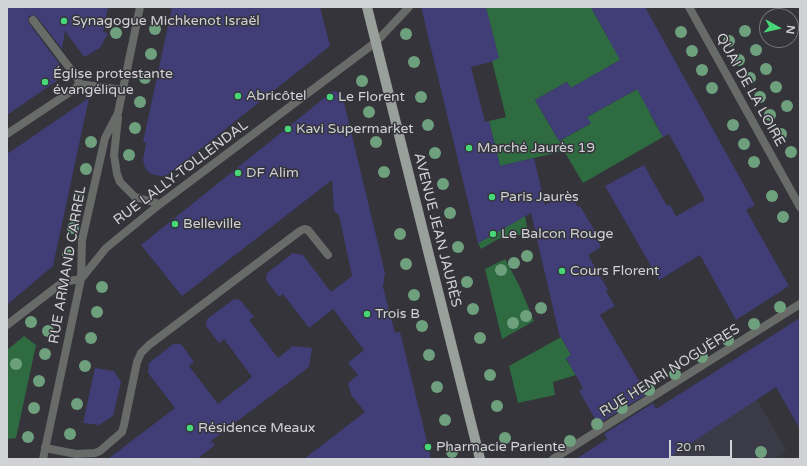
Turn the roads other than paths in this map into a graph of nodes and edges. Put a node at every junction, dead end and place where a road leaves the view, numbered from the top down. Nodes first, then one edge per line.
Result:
1 (140, 7) edge
2 (367, 7) edge
3 (409, 7) edge
4 (689, 7) edge
5 (33, 20) dead end
6 (376, 42) junction
7 (79, 84) junction
8 (123, 90) junction
9 (118, 113) junction
10 (7, 134) edge
11 (160, 204) junction
12 (800, 207) edge
13 (328, 255) dead end
14 (81, 279) junction
15 (800, 304) edge
16 (7, 325) edge
17 (45, 448) junction
18 (43, 459) edge
19 (480, 459) edge
20 (553, 459) edge

1 - 8 street, RUE ARMAND CARREL
2 - 6 main road, AVENUE JEAN JAURÈS
3 - 6 street, RUE LALLY-TOLLENDAL
4 - 12 street, QUAI DE LA LOIRE
5 - 7 street
6 - 11 street, RUE LALLY-TOLLENDAL
6 - 19 main road, AVENUE JEAN JAURÈS
7 - 8 street
7 - 10 street
8 - 9 street, RUE ARMAND CARREL
9 - 11 street
9 - 14 street, RUE ARMAND CARREL
11 - 14 street, RUE LALLY-TOLLENDAL
13 - 17 street
14 - 16 street
14 - 17 street, RUE ARMAND CARREL
15 - 20 street, RUE HENRI NOGUÈRES
17 - 18 street, RUE ARMAND CARREL

